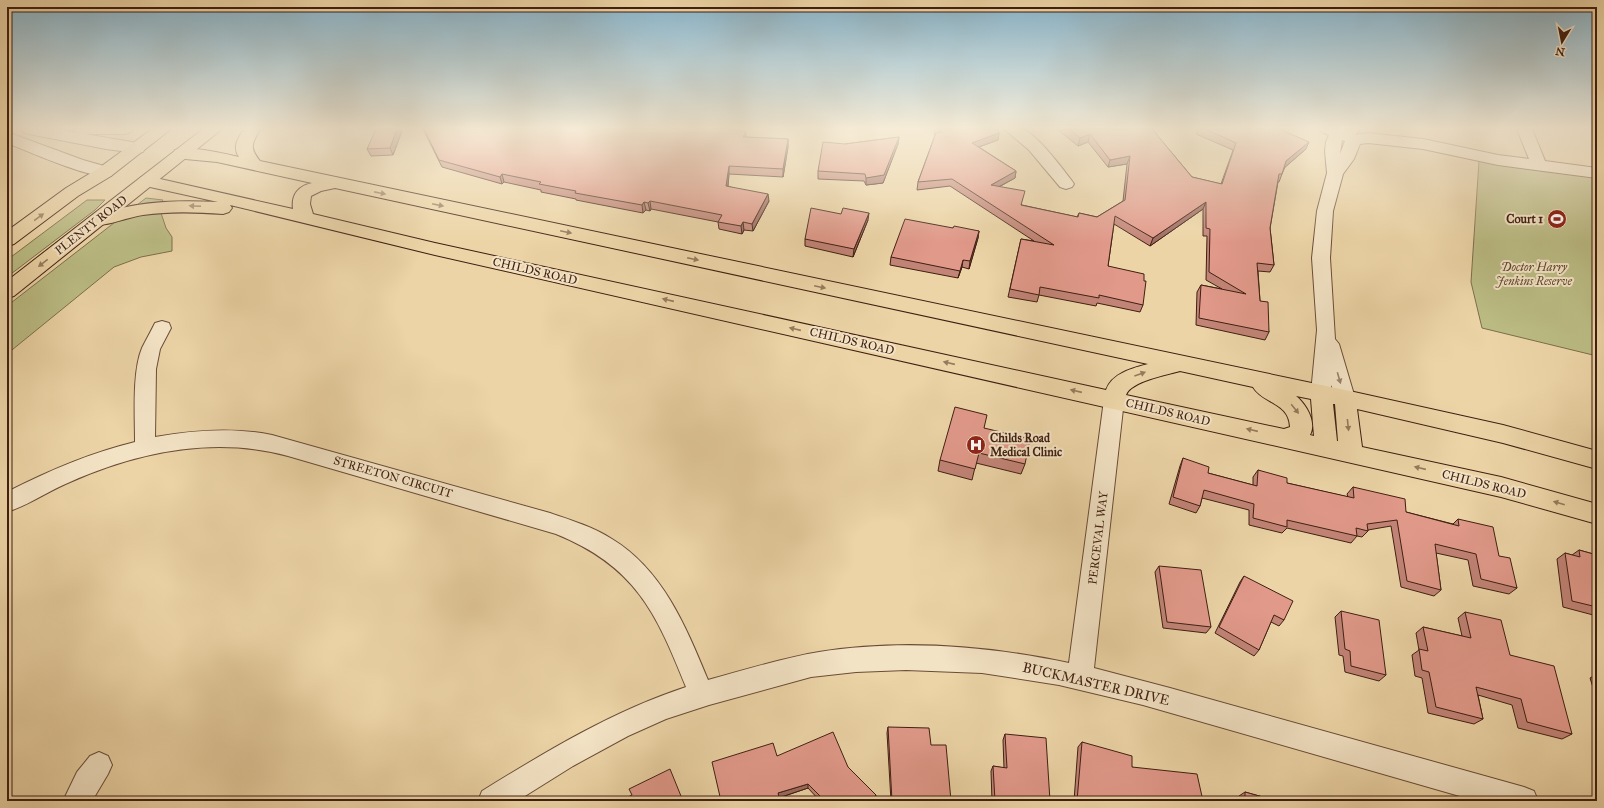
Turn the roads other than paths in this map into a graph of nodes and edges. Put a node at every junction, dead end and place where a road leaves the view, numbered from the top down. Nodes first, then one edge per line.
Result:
1 (86, 167) edge
2 (112, 167) edge
3 (165, 167) edge
4 (261, 167) edge
5 (1052, 167) edge
6 (1340, 167) edge
7 (1563, 167) edge
8 (1577, 167) edge
9 (1597, 169) edge
10 (105, 172) junction
11 (1597, 173) edge
12 (147, 181) junction
13 (333, 183) junction
14 (1066, 184) dead end
15 (276, 210) junction
16 (304, 216) junction
17 (96, 221) junction
18 (7, 240) edge
19 (7, 291) edge
20 (162, 328) dead end
21 (1326, 330) junction
22 (1178, 363) junction
23 (1253, 379) junction
24 (1321, 393) junction
25 (1345, 398) junction
26 (1114, 400) junction
27 (1285, 438) junction
28 (145, 447) junction
29 (1326, 447) junction
30 (1351, 453) junction
31 (1597, 460) edge
32 (7, 503) edge
33 (1597, 514) edge
34 (1080, 677) junction
35 (701, 694) junction
36 (99, 765) dead end
37 (77, 801) edge
38 (492, 801) edge
39 (1524, 801) edge

1 - 10 street
2 - 10 main road
3 - 12 main road, PLENTY ROAD
4 - 13 main road
5 - 14 street
6 - 21 street
7 - 11 street
8 - 9 street
10 - 12 main road, CHILDS ROAD
18 -> 10 main road
12 - 15 main road, CHILDS ROAD
12 - 17 main road, PLENTY ROAD
13 - 16 main road
13 -> 22 main road
15 - 16 main road, CHILDS ROAD
15 -> 17 main road
26 -> 16 main road, CHILDS ROAD
17 -> 19 main road, PLENTY ROAD
20 - 28 street
21 - 24 street
21 -> 25 street
22 - 23 main road
26 -> 22 main road
23 - 24 main road
23 -> 27 main road
24 - 25 main road
24 - 29 main road
25 -> 30 main road
25 - 31 main road
27 -> 26 main road, CHILDS ROAD
26 - 34 street, PERCEVAL WAY
27 - 29 main road, CHILDS ROAD
28 - 32 street, STREETON CIRCUIT
28 - 35 street, STREETON CIRCUIT
29 - 30 main road, CHILDS ROAD
33 -> 30 main road, CHILDS ROAD
34 - 35 street, BUCKMASTER DRIVE
34 - 39 street, BUCKMASTER DRIVE
35 - 38 street, BUCKMASTER DRIVE
36 - 37 street

